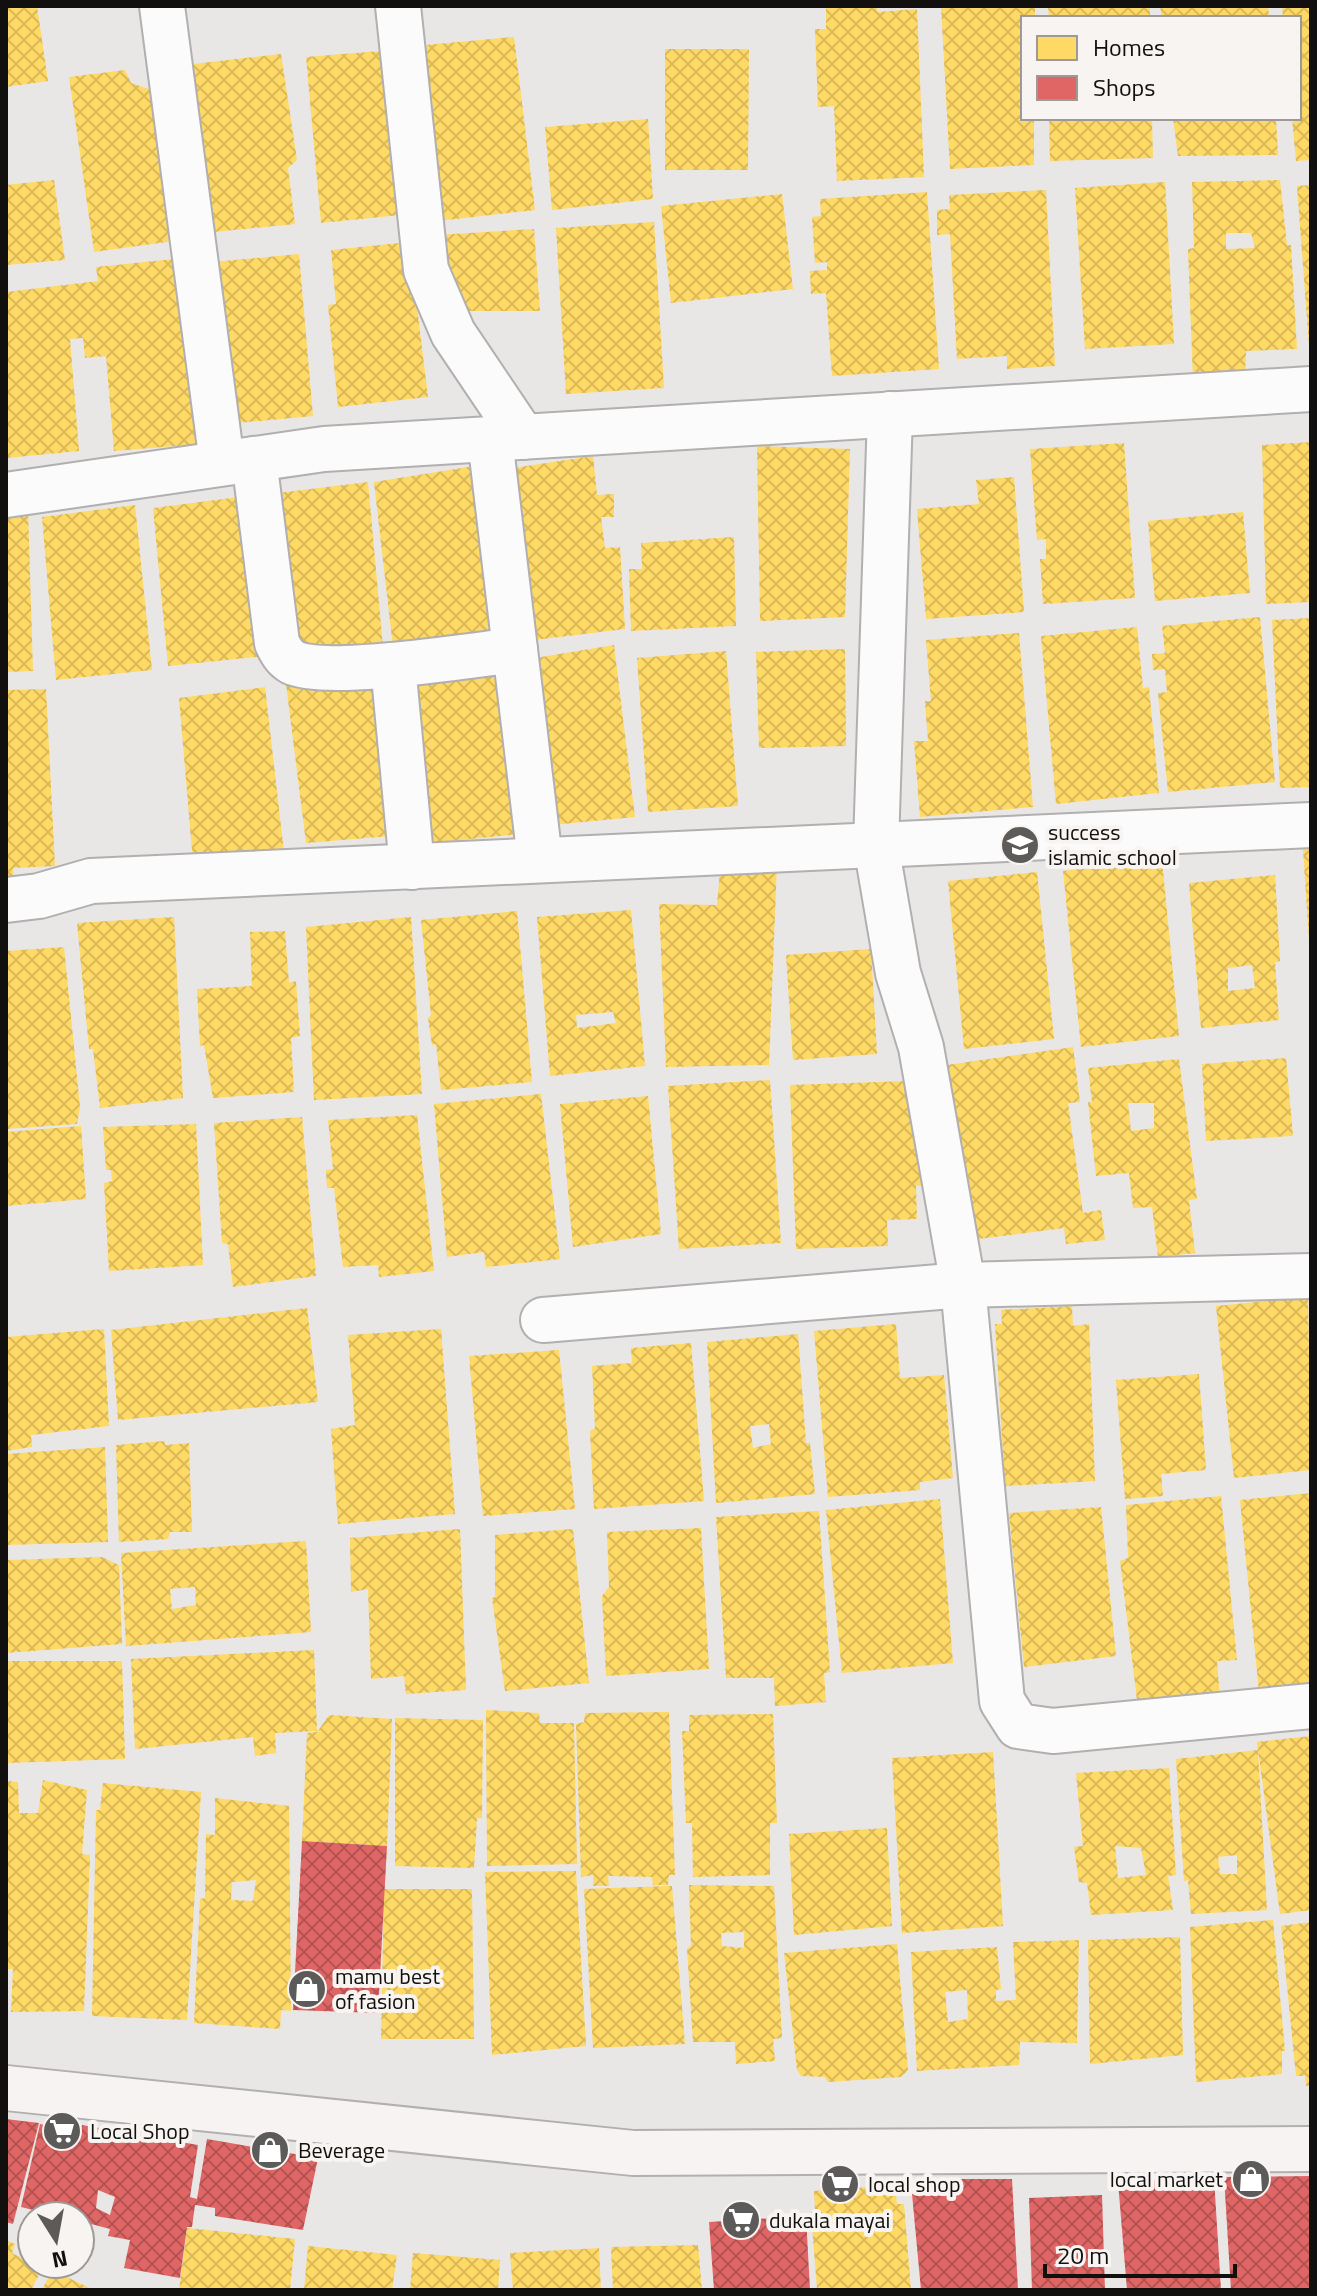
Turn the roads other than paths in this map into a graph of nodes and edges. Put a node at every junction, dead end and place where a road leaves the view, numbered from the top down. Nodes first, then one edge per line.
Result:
1 (162, 6) edge
2 (398, 6) edge
3 (1311, 389) edge
4 (890, 414) junction
5 (507, 438) junction
6 (238, 461) junction
7 (6, 495) edge
8 (515, 650) junction
9 (393, 665) junction
10 (1311, 825) edge
11 (876, 845) junction
12 (540, 860) junction
13 (412, 867) junction
14 (6, 900) edge
15 (1311, 1276) edge
16 (963, 1285) junction
17 (543, 1320) dead end
18 (1311, 1706) edge
19 (6, 2088) edge
20 (1311, 2149) edge

1 - 6 street
2 - 5 street
3 - 4 street
4 - 5 street
4 - 11 street
5 - 6 street
5 - 8 street
6 - 7 street
6 - 9 street
8 - 9 street
8 - 12 street
9 - 13 street
10 - 11 street
11 - 12 street
11 - 16 street
12 - 13 street
13 - 14 street
15 - 16 street
16 - 17 street
16 - 18 street
19 - 20 main road

